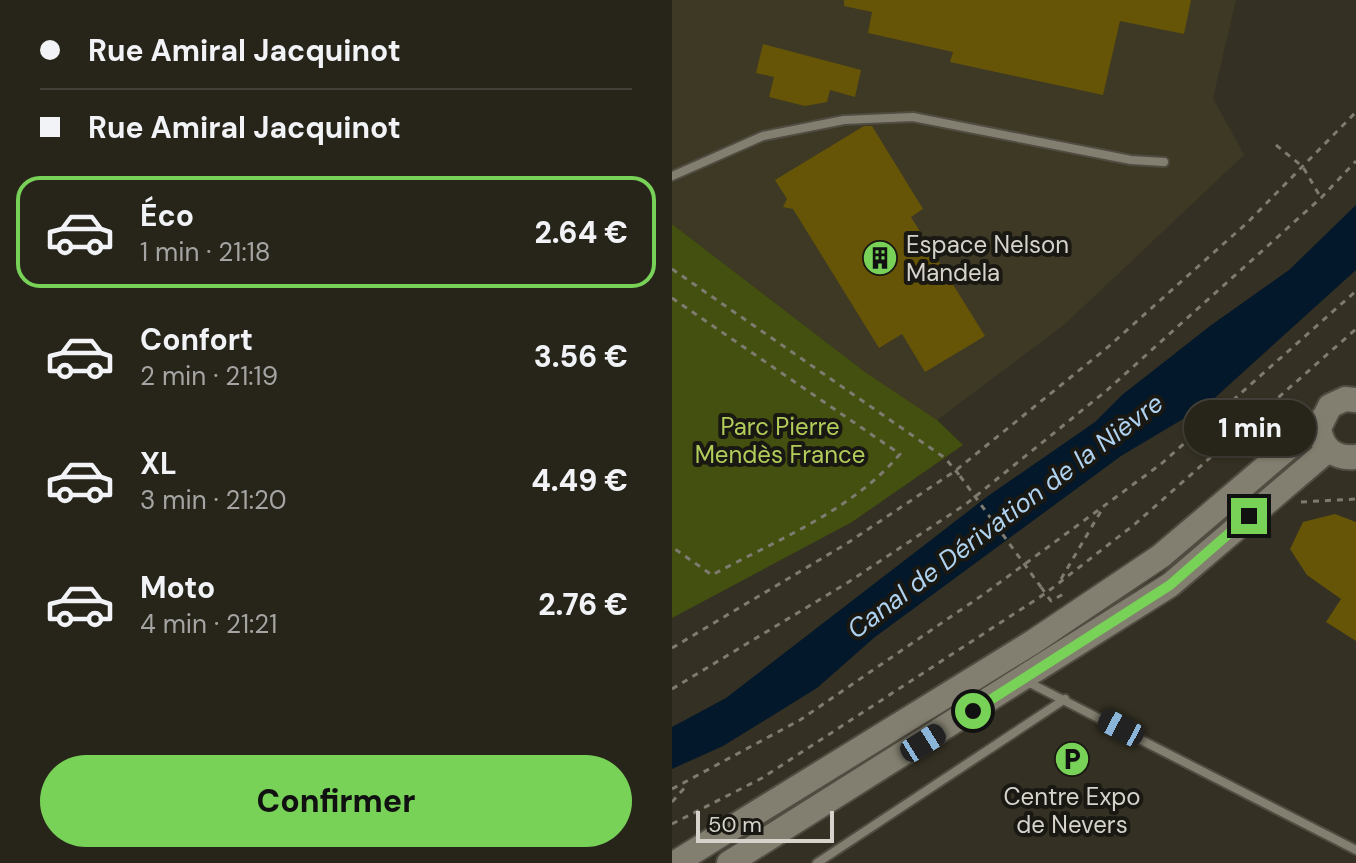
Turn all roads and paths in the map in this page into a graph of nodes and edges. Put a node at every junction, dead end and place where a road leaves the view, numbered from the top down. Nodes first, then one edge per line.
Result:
1 (1356, 112) edge
2 (1276, 145) dead end
3 (1356, 161) edge
4 (1164, 162) dead end
5 (1303, 167) junction
6 (672, 176) edge
7 (1321, 198) junction
8 (672, 269) edge
9 (1356, 291) edge
10 (672, 298) edge
11 (1356, 329) edge
12 (1355, 398) edge
13 (1321, 420) junction
14 (1328, 450) junction
15 (1356, 457) edge
16 (955, 471) junction
17 (1105, 505) junction
18 (672, 547) edge
19 (1060, 582) junction
20 (1046, 593) junction
21 (672, 648) edge
22 (1024, 680) junction
23 (672, 689) edge
24 (1065, 699) junction
25 (691, 780) junction
26 (672, 789) edge
27 (672, 802) edge
28 (672, 824) edge
29 (1356, 850) edge
30 (675, 863) edge
31 (729, 863) edge
32 (817, 863) edge

1 - 5 path
2 - 5 path
3 - 7 path
4 - 6 lane
5 - 7 path
5 - 16 path
7 - 23 path
8 - 16 path
9 - 17 path
10 - 18 path
11 - 19 path
12 - 13 main road
13 - 14 main road
13 - 30 main road
14 - 15 main road
14 - 22 main road
16 - 20 path, bridge
16 - 21 path
17 - 19 path
17 - 25 path
19 - 20 path
20 - 28 path
22 - 24 lane
22 - 31 main road
24 - 29 lane
24 - 32 lane
25 - 26 path
25 - 27 path

